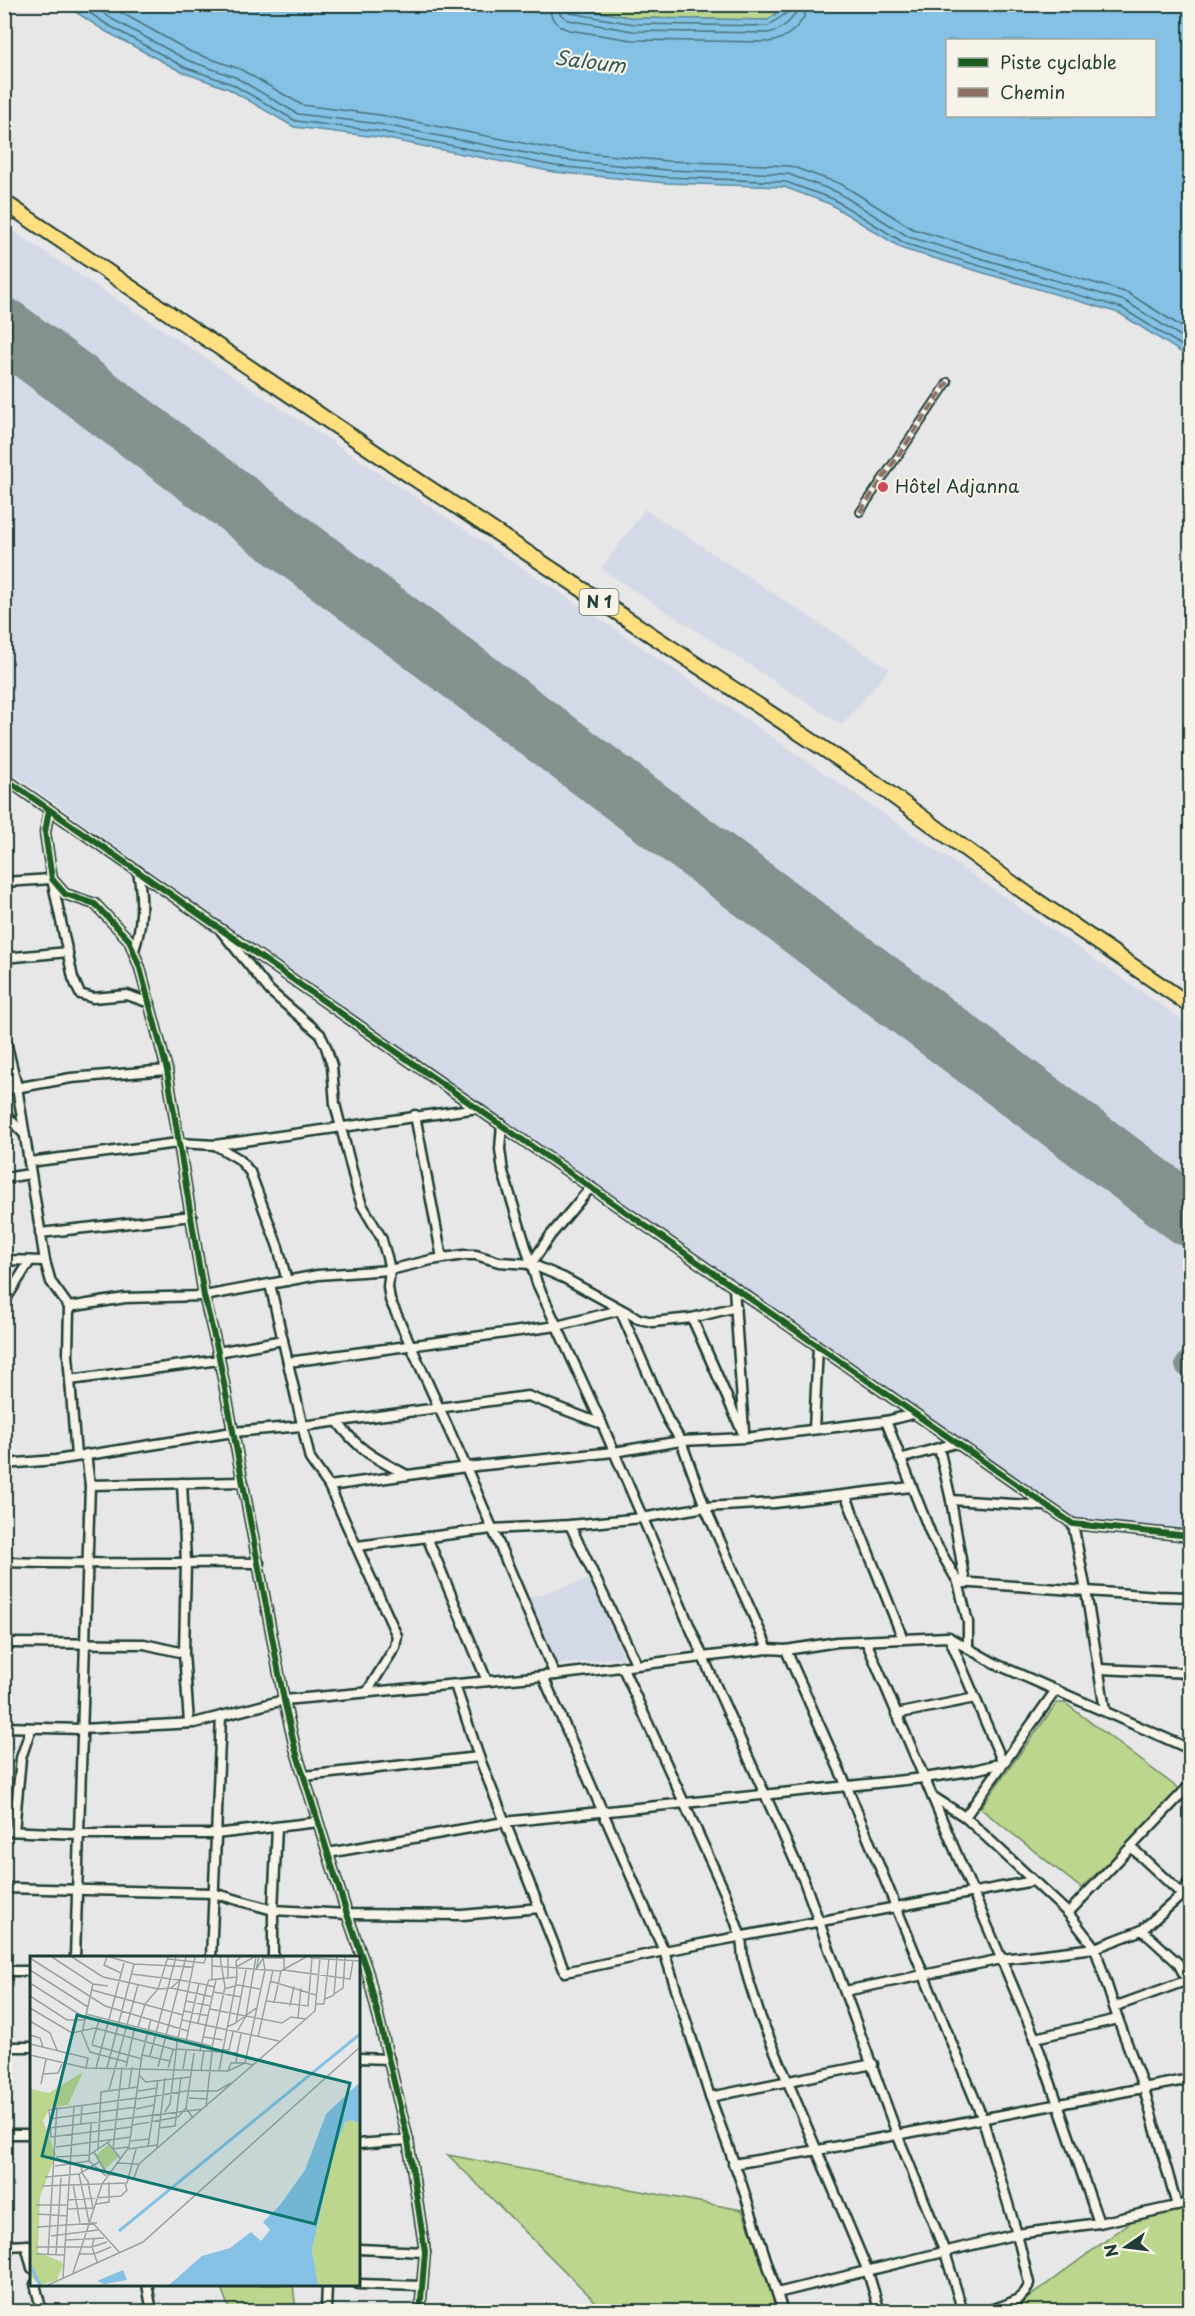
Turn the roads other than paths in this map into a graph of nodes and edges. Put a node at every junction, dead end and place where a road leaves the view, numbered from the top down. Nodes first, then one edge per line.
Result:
1 (4, 202) edge
2 (948, 382) dead end
3 (860, 512) dead end
4 (4, 778) edge
5 (49, 810) junction
6 (138, 871) junction
7 (52, 879) junction
8 (4, 882) edge
9 (216, 925) junction
10 (134, 950) junction
11 (68, 952) junction
12 (4, 958) edge
13 (150, 1003) junction
14 (1191, 1005) edge
15 (4, 1034) edge
16 (167, 1070) junction
17 (17, 1087) junction
18 (4, 1090) edge
19 (478, 1108) junction
20 (4, 1113) edge
21 (415, 1115) junction
22 (501, 1124) junction
23 (341, 1126) junction
24 (24, 1134) junction
25 (178, 1143) junction
26 (215, 1144) junction
27 (29, 1162) junction
28 (30, 1174) junction
29 (4, 1178) edge
30 (591, 1187) junction
31 (192, 1216) junction
32 (40, 1233) junction
33 (442, 1258) junction
34 (4, 1260) edge
35 (30, 1261) junction
36 (45, 1261) junction
37 (531, 1264) junction
38 (390, 1270) junction
39 (287, 1281) junction
40 (270, 1284) junction
41 (734, 1287) junction
42 (204, 1296) junction
43 (4, 1302) edge
44 (735, 1306) junction
45 (69, 1307) junction
46 (620, 1310) junction
47 (692, 1318) junction
48 (557, 1326) junction
49 (284, 1340) junction
50 (411, 1344) junction
51 (819, 1347) junction
52 (219, 1356) junction
53 (288, 1362) junction
54 (70, 1380) junction
55 (439, 1407) junction
56 (913, 1414) junction
57 (337, 1421) junction
58 (886, 1421) junction
59 (602, 1424) junction
60 (302, 1426) junction
61 (814, 1429) junction
62 (233, 1432) junction
63 (745, 1437) junction
64 (681, 1441) junction
65 (956, 1443) junction
66 (939, 1448) junction
67 (614, 1452) junction
68 (86, 1454) junction
69 (76, 1456) junction
70 (900, 1459) junction
71 (4, 1464) edge
72 (466, 1467) junction
73 (407, 1475) junction
74 (243, 1482) junction
75 (182, 1483) junction
76 (90, 1485) junction
77 (329, 1486) junction
78 (911, 1487) junction
79 (846, 1496) junction
80 (951, 1500) junction
81 (1045, 1506) junction
82 (705, 1507) junction
83 (642, 1518) junction
84 (1073, 1524) junction
85 (570, 1526) junction
86 (492, 1529) junction
87 (1191, 1536) edge
88 (427, 1537) junction
89 (357, 1546) junction
90 (4, 1562) edge
91 (186, 1562) junction
92 (259, 1563) junction
93 (87, 1565) junction
94 (962, 1582) junction
95 (1086, 1591) junction
96 (1191, 1597) edge
97 (948, 1637) junction
98 (903, 1639) junction
99 (866, 1641) junction
100 (4, 1643) edge
101 (86, 1644) junction
102 (968, 1647) junction
103 (768, 1649) junction
104 (786, 1650) junction
105 (184, 1653) junction
106 (703, 1657) junction
107 (636, 1664) junction
108 (622, 1666) junction
109 (1100, 1669) junction
110 (1191, 1673) edge
111 (555, 1675) junction
112 (543, 1676) junction
113 (487, 1681) junction
114 (455, 1685) junction
115 (1056, 1690) junction
116 (367, 1692) junction
117 (975, 1698) junction
118 (284, 1700) junction
119 (1105, 1710) junction
120 (896, 1714) junction
121 (221, 1716) junction
122 (189, 1723) junction
123 (4, 1726) edge
124 (31, 1728) junction
125 (82, 1729) junction
126 (1191, 1749) edge
127 (479, 1756) junction
128 (1003, 1763) junction
129 (304, 1776) junction
130 (924, 1778) junction
131 (1191, 1785) edge
132 (847, 1787) junction
133 (765, 1795) junction
134 (932, 1796) junction
135 (686, 1803) junction
136 (603, 1811) junction
137 (965, 1817) junction
138 (318, 1822) junction
139 (504, 1822) junction
140 (276, 1827) junction
141 (9, 1831) edge
142 (79, 1834) junction
143 (216, 1834) junction
144 (1131, 1847) junction
145 (328, 1853) junction
146 (1191, 1879) edge
147 (1033, 1881) junction
148 (4, 1888) edge
149 (77, 1890) junction
150 (213, 1893) junction
151 (974, 1894) junction
152 (1183, 1894) junction
153 (1191, 1902) edge
154 (894, 1907) junction
155 (540, 1908) junction
156 (273, 1910) junction
157 (1068, 1913) junction
158 (347, 1914) junction
159 (819, 1922) junction
160 (1142, 1930) junction
161 (741, 1937) junction
162 (1095, 1948) junction
163 (664, 1951) junction
164 (75, 1956) edge
165 (211, 1956) edge
166 (273, 1956) edge
167 (1002, 1959) junction
168 (4, 1971) edge
169 (30, 1971) edge
170 (360, 1974) edge
171 (368, 1974) junction
172 (923, 1974) junction
173 (1189, 1983) edge
174 (845, 1991) junction
175 (1114, 2007) junction
176 (1118, 2019) junction
177 (1035, 2038) junction
178 (4, 2047) edge
179 (30, 2047) edge
180 (360, 2058) edge
181 (389, 2059) junction
182 (873, 2064) junction
183 (1191, 2079) edge
184 (788, 2082) junction
185 (1144, 2089) junction
186 (710, 2097) junction
187 (1059, 2103) junction
188 (982, 2117) junction
189 (897, 2133) junction
190 (4, 2134) edge
191 (30, 2134) edge
192 (408, 2140) junction
193 (360, 2144) edge
194 (818, 2150) junction
195 (733, 2163) junction
196 (1191, 2203) edge
197 (1177, 2206) junction
198 (1099, 2223) junction
199 (1017, 2234) junction
200 (29, 2245) edge
201 (7, 2246) edge
202 (360, 2249) edge
203 (425, 2252) junction
204 (945, 2252) junction
205 (4, 2263) edge
206 (867, 2269) junction
207 (360, 2284) edge
208 (36, 2286) edge
209 (147, 2286) edge
210 (327, 2286) edge
211 (421, 2286) junction
212 (777, 2293) junction
213 (42, 2312) edge
214 (152, 2312) edge
215 (326, 2312) edge
216 (420, 2312) edge
217 (783, 2312) edge
218 (880, 2312) edge
219 (963, 2312) edge
220 (984, 2312) edge

1 - 14 highway, N 1
2 - 3 street
4 - 5 street
5 - 6 street
5 - 7 street
6 - 9 street
6 - 10 street
7 - 8 street
7 - 10 street
7 - 11 street
9 - 19 street
9 - 23 street
10 - 13 street
11 - 12 street
11 - 13 street
13 - 16 street
15 - 17 street
16 - 17 street
16 - 25 street
17 - 18 street
17 - 24 street
19 - 21 street
19 - 22 street
20 - 24 street
21 - 23 street
21 - 33 street
22 - 30 street
22 - 37 street
23 - 26 street
23 - 38 street
24 - 27 street
25 - 26 street
25 - 27 street
25 - 31 street
26 - 39 street
27 - 28 street
28 - 29 street
28 - 32 street
30 - 37 street
30 - 41 street
31 - 32 street
31 - 42 street
32 - 36 street
33 - 37 street
33 - 38 street
34 - 35 street
35 - 36 street
35 - 43 street
36 - 45 street
37 - 46 street
37 - 48 street
38 - 39 street
38 - 50 street
39 - 40 street
40 - 42 street
40 - 49 street
41 - 44 street
41 - 51 street
42 - 45 street
42 - 52 street
44 - 47 street
44 - 63 street
45 - 54 street
46 - 47 street
46 - 48 street
46 - 64 street
47 - 63 street
48 - 50 street
48 - 59 street
49 - 52 street
49 - 53 street
50 - 53 street
50 - 55 street
51 - 56 street
51 - 61 street
52 - 54 street
52 - 62 street
53 - 60 street
54 - 69 street
55 - 57 street
55 - 59 street
55 - 72 street
56 - 58 street
56 - 65 street
57 - 60 street
57 - 73 street
58 - 61 street
58 - 70 street
59 - 67 street
60 - 62 street
60 - 77 street
61 - 63 street
62 - 68 street
62 - 74 street
63 - 64 street
64 - 67 street
64 - 82 street
65 - 66 street
65 - 81 street
66 - 70 street
66 - 80 street
67 - 72 street
67 - 83 street
68 - 69 street
68 - 76 street
69 - 71 street
70 - 78 street
72 - 73 street
72 - 86 street
73 - 77 street
74 - 75 street
74 - 92 street
75 - 76 street
75 - 91 street
76 - 93 street
77 - 89 street
78 - 79 street
78 - 94 street
79 - 82 street
79 - 98 street
80 - 81 street
80 - 94 street
81 - 84 street
82 - 83 street
82 - 103 street
83 - 85 street
83 - 106 street
84 - 87 street
84 - 95 street
85 - 86 street
85 - 107 street
86 - 88 street
86 - 111 street
88 - 89 street
88 - 113 street
89 - 116 street
90 - 93 street
91 - 92 street
91 - 93 street
91 - 105 street
92 - 118 street
93 - 101 street
94 - 95 street
94 - 102 street
95 - 96 street
95 - 109 street
97 - 98 street
97 - 102 street
97 - 117 street
98 - 99 street
99 - 104 street
99 - 120 street
100 - 101 street
101 - 105 street
101 - 125 street
102 - 115 street
103 - 104 street
103 - 106 street
104 - 132 street
105 - 122 street
106 - 107 street
106 - 133 street
107 - 108 street
108 - 111 street
108 - 135 street
109 - 110 street
109 - 119 street
111 - 112 street
112 - 113 street
112 - 136 street
113 - 114 street
114 - 116 street
114 - 127 street
115 - 119 street
115 - 128 street
116 - 118 street
117 - 120 street
117 - 128 street
118 - 121 street
118 - 129 street
119 - 126 street
120 - 130 street
121 - 122 street
121 - 143 street
122 - 125 street
123 - 124 street
124 - 125 street
124 - 141 street
125 - 142 street
127 - 129 street
127 - 139 street
128 - 130 street
128 - 137 street
129 - 138 street
130 - 132 street
130 - 134 street
131 - 144 street
132 - 133 street
132 - 154 street
133 - 135 street
133 - 159 street
134 - 137 street
134 - 151 street
135 - 136 street
135 - 161 street
136 - 139 street
136 - 163 street
137 - 147 street
138 - 140 street
138 - 145 street
139 - 145 street
139 - 155 street
140 - 143 street
140 - 156 street
141 - 142 street
142 - 143 street
142 - 149 street
143 - 150 street
144 - 152 street
144 - 157 street
145 - 158 street
146 - 152 street
147 - 151 street
147 - 157 street
148 - 149 street
149 - 150 street
149 - 164 street
150 - 156 street
150 - 165 street
151 - 154 street
151 - 167 street
152 - 153 street
152 - 160 street
154 - 159 street
154 - 172 street
155 - 158 street
155 - 163 street
156 - 158 street
156 - 166 street
157 - 162 street
158 - 171 street
159 - 161 street
159 - 174 street
160 - 162 street
160 - 173 street
161 - 163 street
161 - 184 street
162 - 167 street
162 - 175 street
163 - 186 street
167 - 172 street
167 - 177 street
168 - 169 street
170 - 171 street
171 - 181 street
172 - 174 street
172 - 188 street
173 - 175 street
174 - 182 street
175 - 176 street
176 - 177 street
176 - 185 street
177 - 187 street
178 - 179 street
180 - 181 street
181 - 192 street
182 - 184 street
182 - 189 street
183 - 185 street
184 - 186 street
184 - 194 street
185 - 187 street
185 - 197 street
186 - 195 street
187 - 188 street
187 - 198 street
188 - 189 street
188 - 199 street
189 - 194 street
189 - 204 street
190 - 191 street
192 - 193 street
192 - 203 street
194 - 195 street
194 - 206 street
195 - 212 street
196 - 197 street
197 - 198 street
198 - 199 street
199 - 204 street
199 - 220 street
200 - 201 street
201 - 205 street
202 - 203 street
203 - 211 street
204 - 206 street
204 - 219 street
206 - 212 street
206 - 218 street
207 - 211 street
208 - 213 street
209 - 214 street
210 - 215 street
211 - 216 street
212 - 217 street

